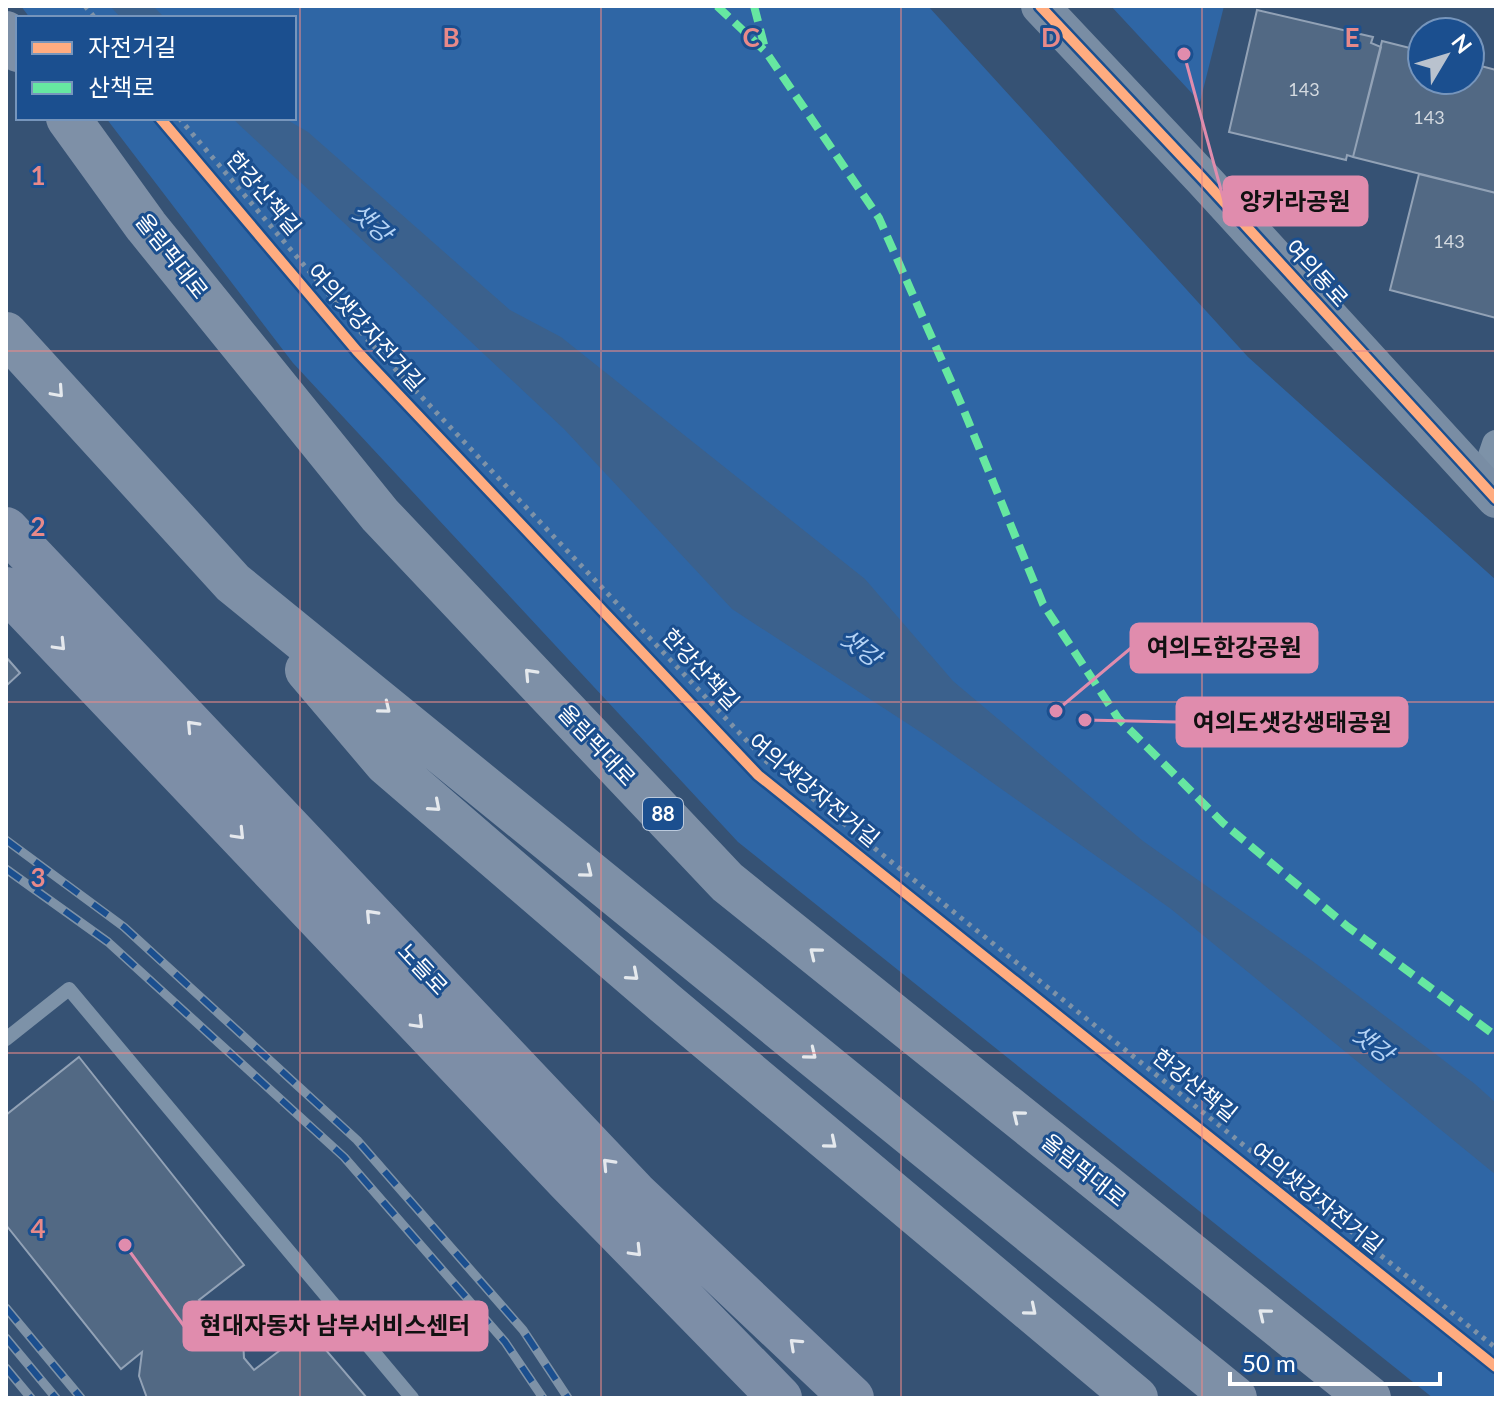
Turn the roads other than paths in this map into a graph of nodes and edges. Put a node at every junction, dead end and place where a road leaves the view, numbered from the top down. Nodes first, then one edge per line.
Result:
1 (1040, 6) edge
2 (69, 120) edge
3 (6, 334) edge
4 (1496, 444) edge
5 (1489, 492) edge
6 (6, 529) edge
7 (233, 583) junction
8 (6, 589) edge
9 (6, 1039) edge
10 (412, 1398) edge
11 (780, 1398) edge
12 (852, 1398) edge
13 (1136, 1398) edge
14 (1235, 1398) edge
15 (1369, 1398) edge

1 - 5 main road, 여의동로
15 -> 2 highway, 올림픽대로 / 88
3 -> 7 highway
4 - 5 street
12 -> 6 main road, 노들로
7 -> 13 highway
7 -> 14 highway
8 -> 11 main road, 노들로
9 - 10 lane

